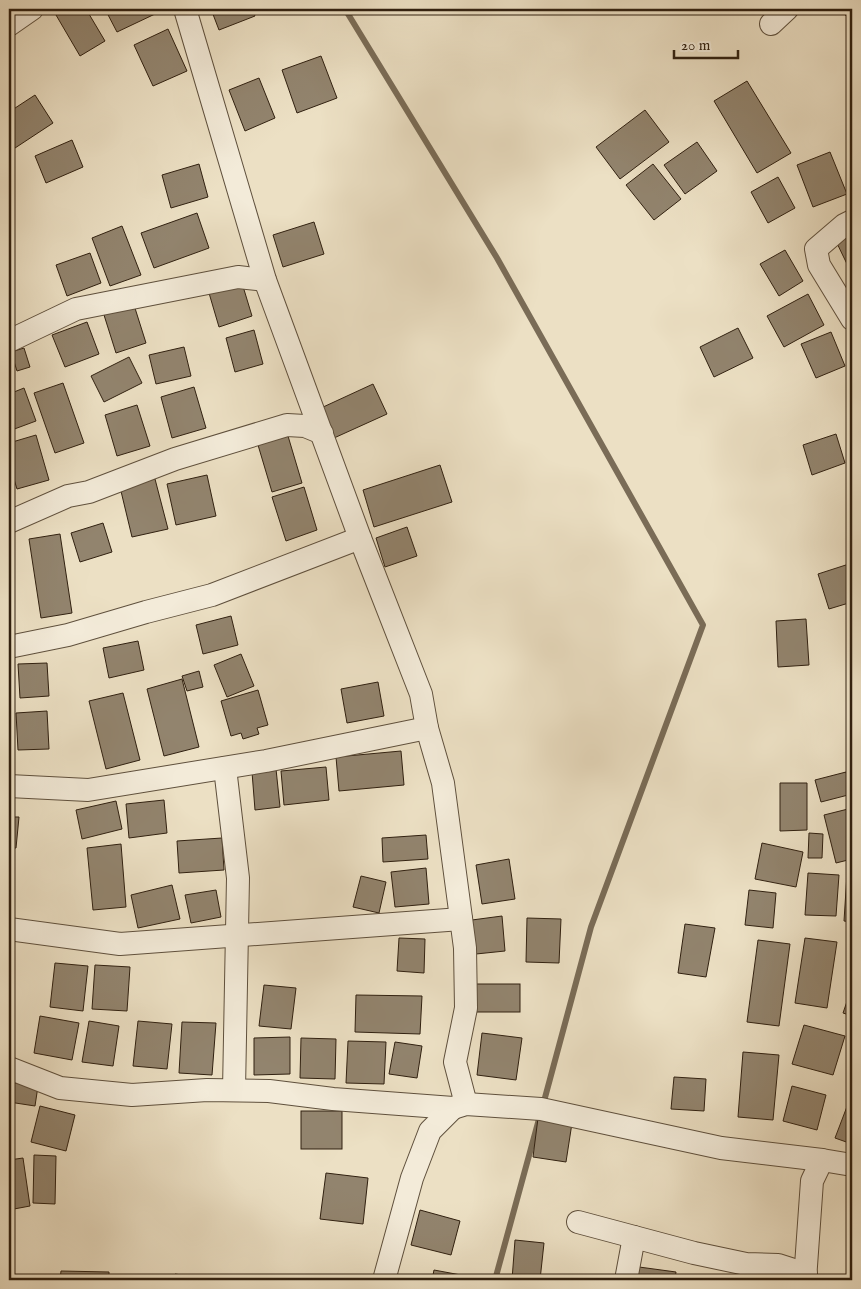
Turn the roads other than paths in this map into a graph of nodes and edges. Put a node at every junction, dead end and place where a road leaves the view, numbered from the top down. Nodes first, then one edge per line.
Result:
1 (32, 9) edge
2 (185, 9) edge
3 (787, 9) edge
4 (771, 24) dead end
5 (9, 25) edge
6 (852, 221) edge
7 (265, 280) junction
8 (852, 319) edge
9 (9, 341) edge
10 (322, 433) junction
11 (9, 522) edge
12 (360, 538) junction
13 (9, 647) edge
14 (427, 728) junction
15 (225, 768) junction
16 (9, 786) edge
17 (461, 920) junction
18 (9, 929) edge
19 (237, 935) junction
20 (9, 1068) edge
21 (234, 1090) junction
22 (460, 1106) junction
23 (822, 1160) junction
24 (852, 1165) edge
25 (578, 1222) dead end
26 (634, 1237) junction
27 (806, 1277) edge
28 (384, 1280) edge
29 (626, 1280) edge

1 - 5 street
2 - 7 street
3 - 4 street
6 - 8 street
7 - 9 street
7 - 10 street
10 - 11 street
10 - 12 street
12 - 13 street
12 - 14 street
14 - 15 street
14 - 17 street
15 - 16 street
15 - 19 street
17 - 19 street
17 - 22 street
18 - 19 street
19 - 21 street
20 - 21 street
21 - 22 street
22 - 23 street
22 - 28 street
23 - 24 street
23 - 27 street
25 - 26 street
26 - 27 street
26 - 29 street

